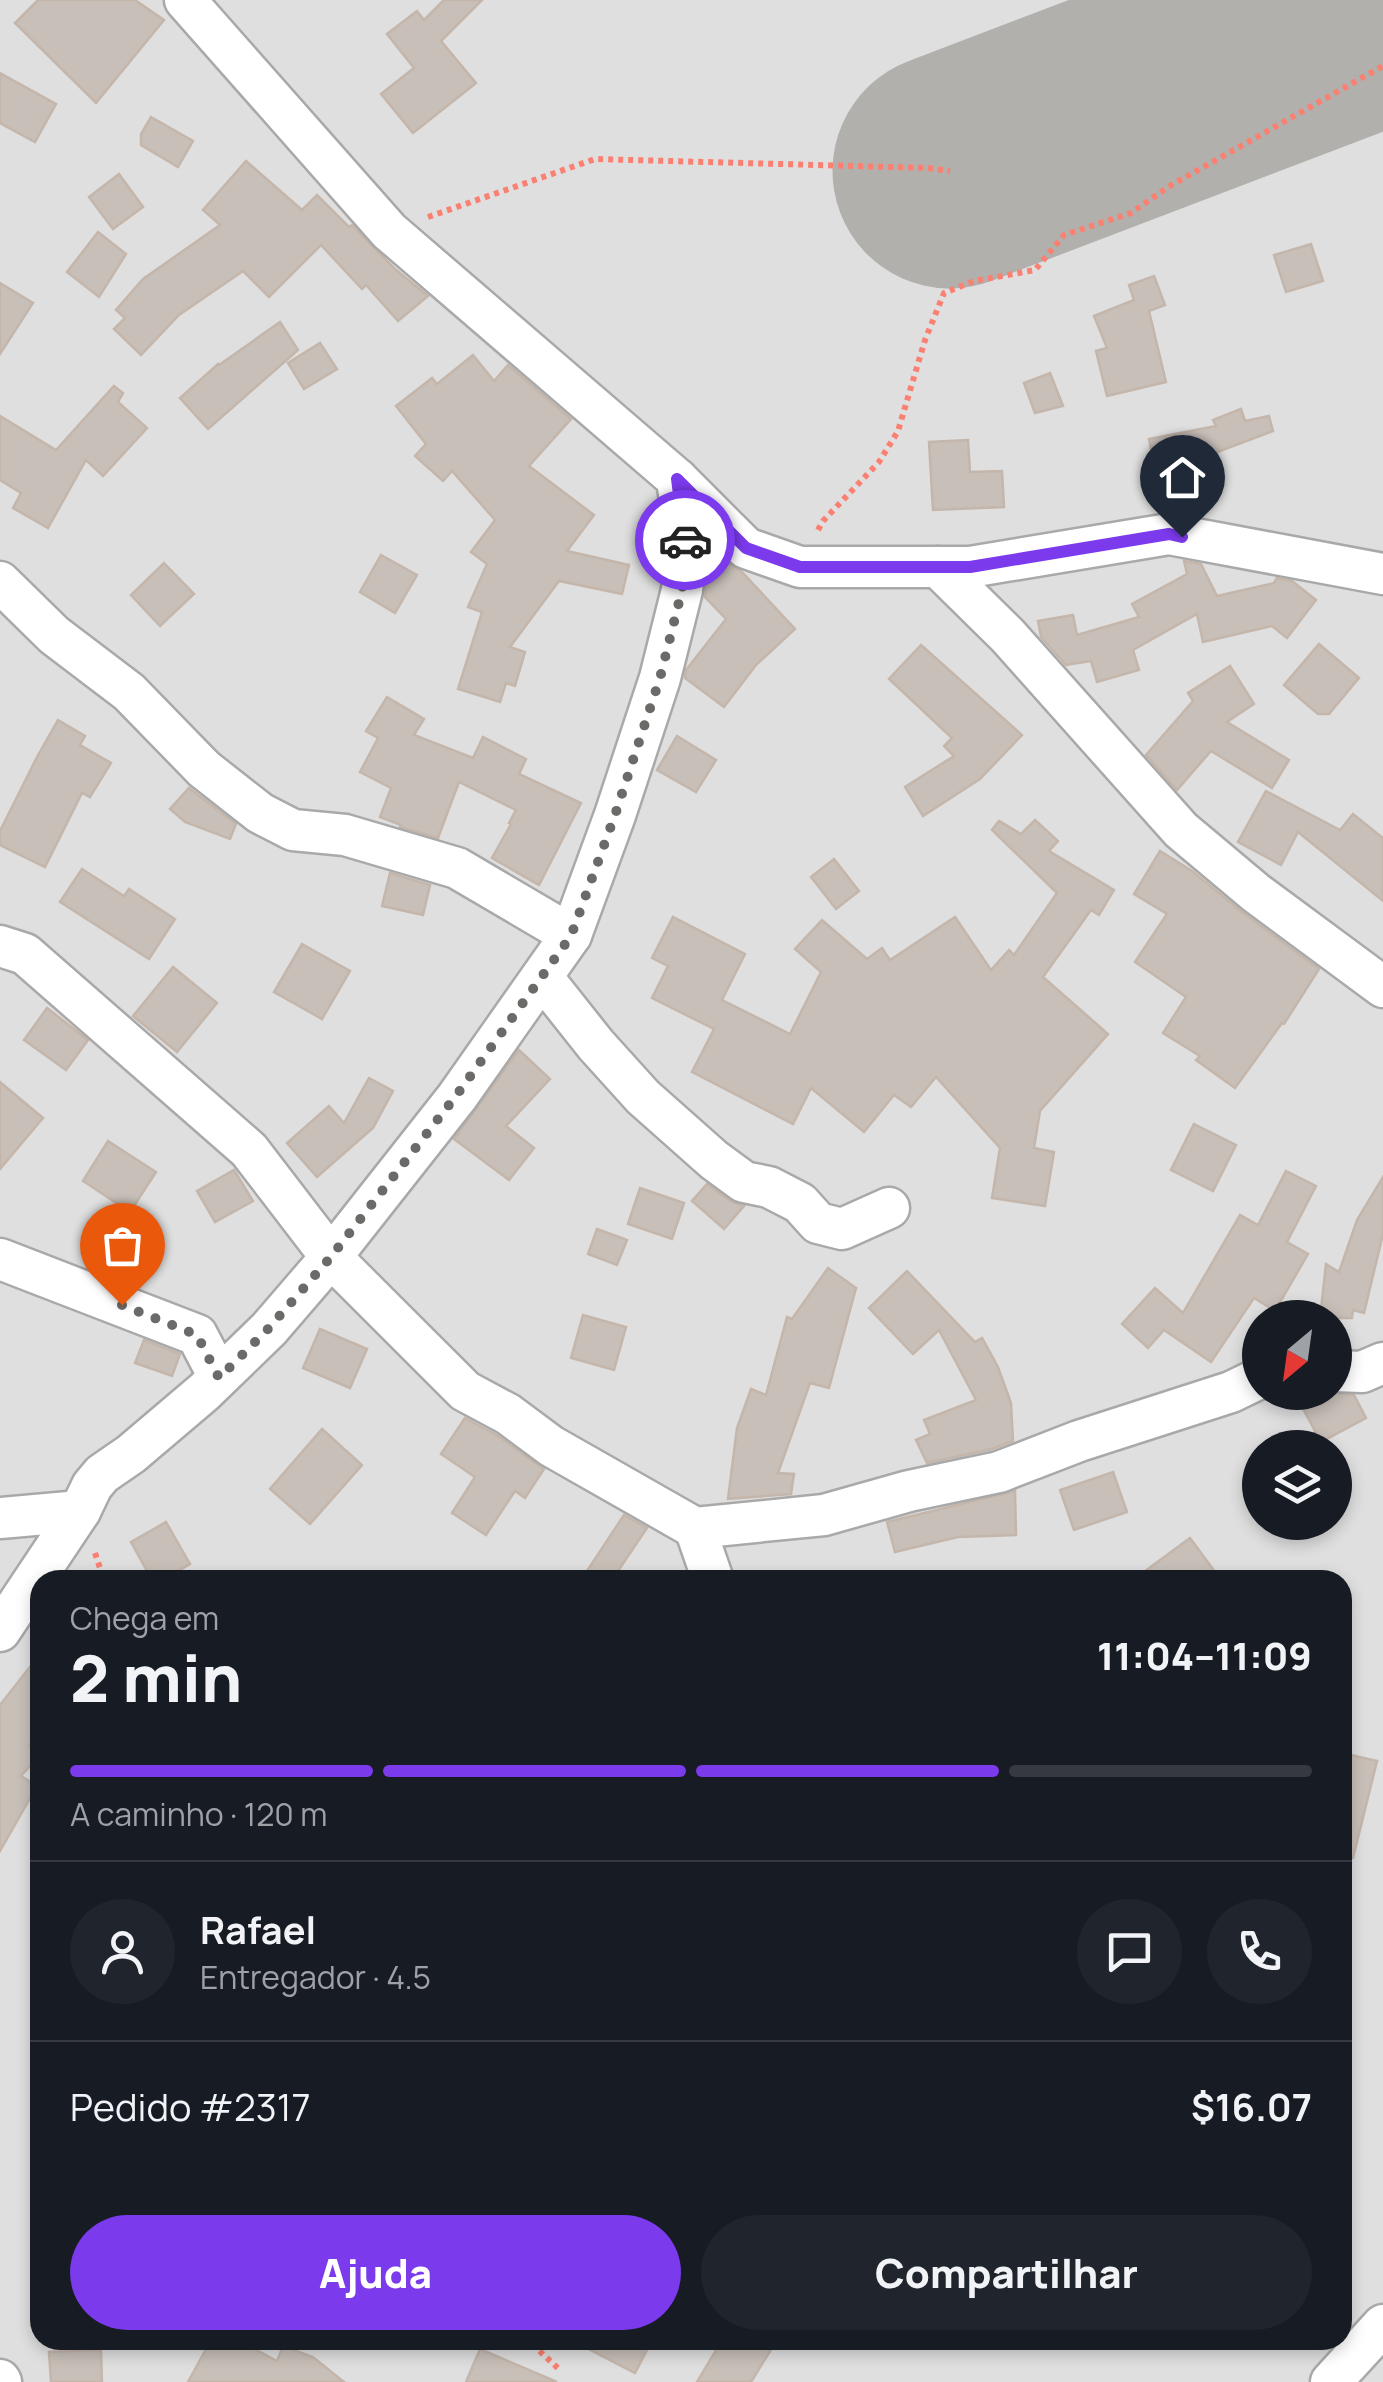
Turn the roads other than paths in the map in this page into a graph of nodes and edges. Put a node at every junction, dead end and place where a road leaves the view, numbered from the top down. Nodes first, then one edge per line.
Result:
1 (185, 0) edge
2 (677, 479) junction
3 (938, 567) junction
4 (1383, 574) edge
5 (0, 582) edge
6 (571, 936) junction
7 (0, 946) edge
8 (542, 976) junction
9 (1383, 986) edge
10 (888, 1208) dead end
11 (330, 1258) junction
12 (0, 1259) edge
13 (1383, 1363) edge
14 (1352, 1372) edge
15 (219, 1378) junction
16 (1242, 1387) edge
17 (80, 1511) junction
18 (0, 1518) edge
19 (695, 1528) junction
20 (41, 1570) edge
21 (710, 1570) edge
22 (30, 1586) edge
23 (0, 1631) edge
24 (1383, 2325) edge
25 (1331, 2382) edge

1 - 2 street
2 - 3 street
2 - 6 street
3 - 4 street
3 - 9 street
5 - 6 street
6 - 8 street
7 - 11 street
8 - 10 street
8 - 11 street
11 - 15 street
11 - 19 street
12 - 15 street
13 - 14 street
15 - 17 street
16 - 19 street
17 - 18 street
17 - 20 street
19 - 21 street
22 - 23 street
24 - 25 street

